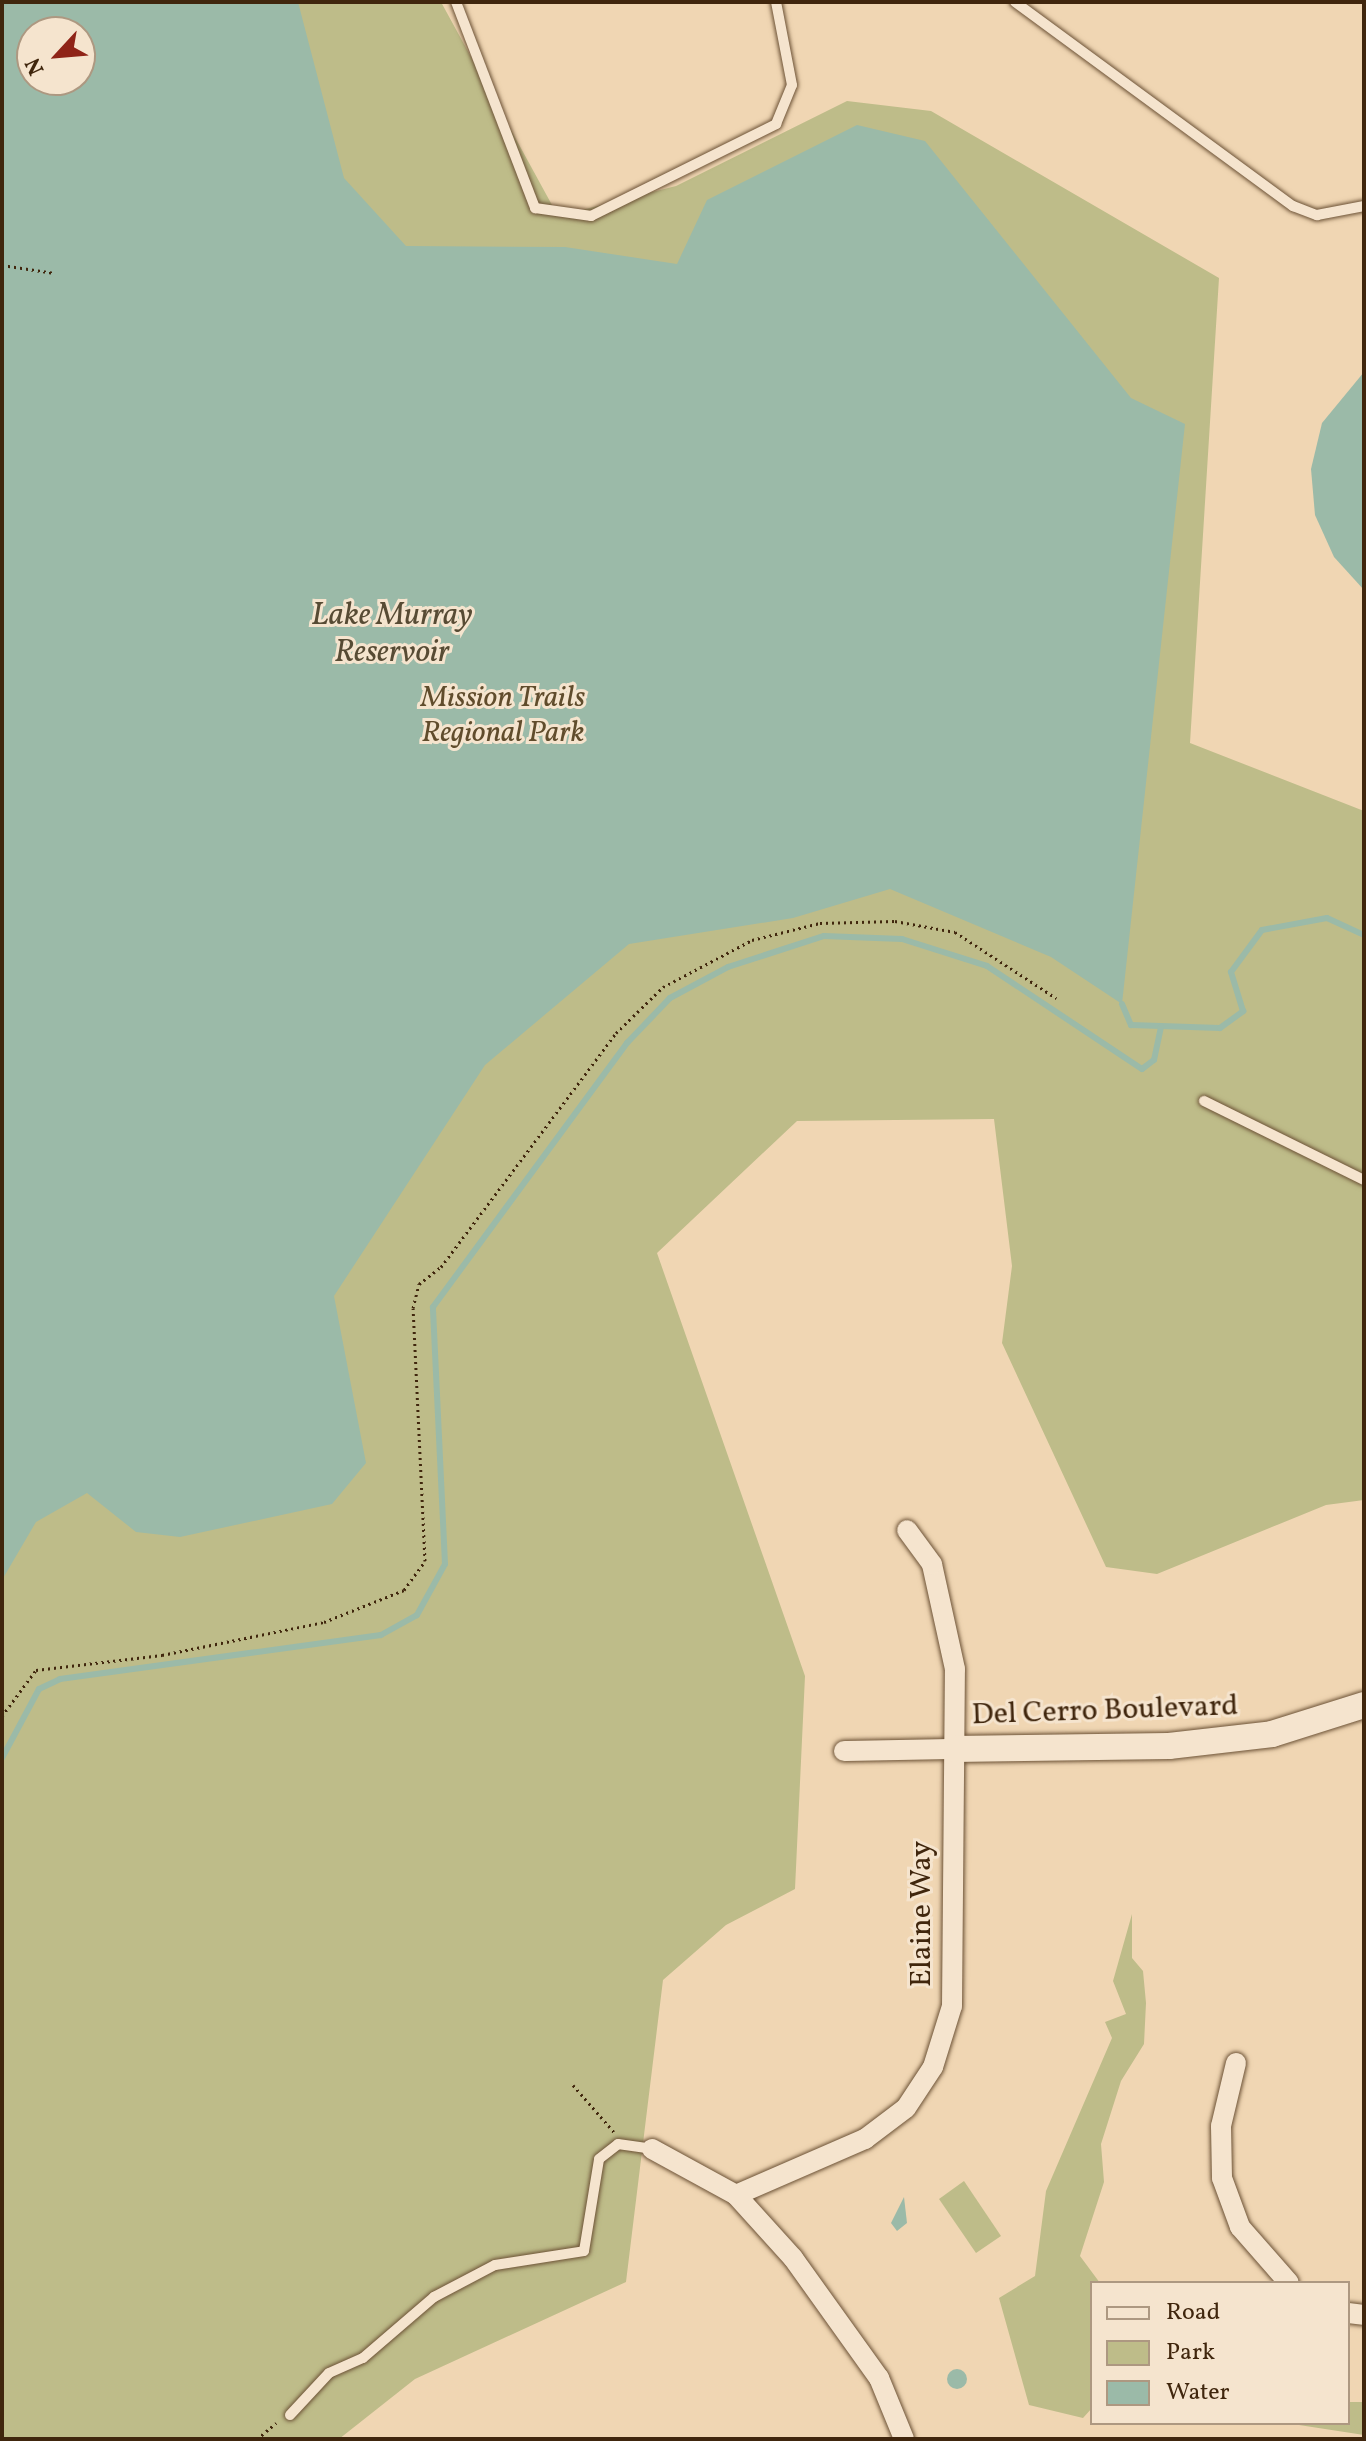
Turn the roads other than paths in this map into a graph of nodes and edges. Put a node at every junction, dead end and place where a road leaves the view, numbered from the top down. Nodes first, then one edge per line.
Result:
1 (456, 2) edge
2 (776, 2) edge
3 (1015, 2) edge
4 (1364, 206) edge
5 (1204, 1101) dead end
6 (1364, 1180) edge
7 (907, 1530) dead end
8 (1364, 1705) edge
9 (953, 1749) junction
10 (844, 1751) dead end
11 (1236, 2063) dead end
12 (652, 2149) joint
13 (736, 2195) junction
14 (1287, 2281) edge
15 (290, 2415) road end
16 (904, 2439) edge

1 - 2 lane
3 - 4 lane
5 - 6 lane
7 - 9 street, Elaine Way
8 - 9 street, Del Cerro Boulevard
9 - 10 street, Del Cerro Boulevard
9 - 13 street, Elaine Way
11 - 14 street
12 - 13 street
12 - 15 lane
13 - 16 street

